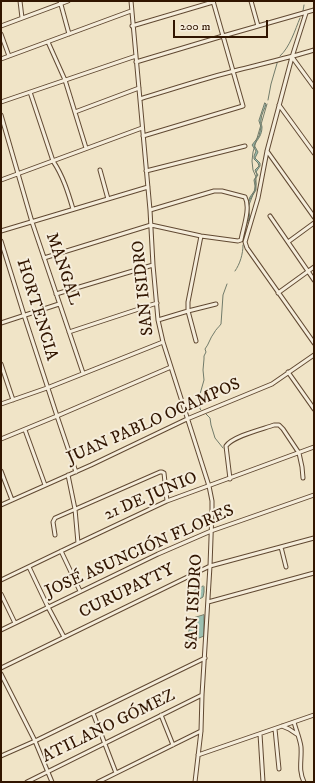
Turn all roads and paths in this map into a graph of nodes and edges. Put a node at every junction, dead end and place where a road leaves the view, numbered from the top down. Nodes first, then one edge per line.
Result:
1 (20, 1) edge
2 (68, 1) edge
3 (131, 1) edge
4 (252, 1) edge
5 (60, 2) edge
6 (213, 2) edge
7 (314, 10) edge
8 (131, 12) junction
9 (306, 13) junction
10 (22, 18) junction
11 (1, 26) edge
12 (132, 26) junction
13 (258, 26) junction
14 (1, 34) edge
15 (69, 34) junction
16 (223, 36) junction
17 (48, 42) junction
18 (314, 50) edge
19 (10, 56) junction
20 (136, 56) junction
21 (292, 57) junction
22 (1, 59) edge
23 (136, 62) junction
24 (233, 71) junction
25 (65, 80) junction
26 (314, 87) edge
27 (139, 88) junction
28 (30, 92) junction
29 (140, 99) junction
30 (1, 102) edge
31 (279, 104) junction
32 (75, 112) junction
33 (1, 115) edge
34 (142, 128) junction
35 (143, 136) junction
36 (245, 146) dead end
37 (86, 148) junction
38 (267, 151) junction
39 (314, 153) edge
40 (53, 161) junction
41 (100, 170) dead end
42 (146, 171) junction
43 (18, 173) junction
44 (1, 180) edge
45 (148, 187) junction
46 (108, 199) junction
47 (73, 209) junction
48 (150, 210) junction
49 (270, 216) dead end
50 (314, 217) edge
51 (32, 222) junction
52 (314, 223) edge
53 (151, 225) junction
54 (1, 231) edge
55 (201, 236) junction
56 (1, 241) edge
57 (288, 242) junction
58 (44, 258) junction
59 (153, 265) junction
60 (314, 267) edge
61 (308, 271) junction
62 (314, 280) edge
63 (278, 292) junction
64 (56, 294) junction
65 (157, 303) junction
66 (59, 304) junction
67 (216, 304) dead end
68 (188, 311) junction
69 (24, 315) junction
70 (158, 320) junction
71 (1, 322) edge
72 (69, 332) junction
73 (196, 341) dead end
74 (163, 342) junction
75 (314, 343) edge
76 (314, 355) edge
77 (1, 364) edge
78 (171, 368) junction
79 (288, 372) junction
80 (83, 373) junction
81 (47, 388) junction
82 (13, 400) junction
83 (1, 404) edge
84 (314, 409) edge
85 (56, 416) junction
86 (187, 419) junction
87 (25, 430) junction
88 (1, 439) edge
89 (314, 447) edge
90 (299, 453) junction
91 (1, 471) edge
92 (76, 472) junction
93 (68, 475) junction
94 (303, 478) dead end
95 (230, 479) junction
96 (45, 485) junction
97 (209, 486) junction
98 (314, 494) edge
99 (12, 500) junction
100 (167, 502) junction
101 (1, 505) edge
102 (75, 509) junction
103 (212, 531) junction
104 (55, 535) dead end
105 (314, 538) edge
106 (78, 543) junction
107 (281, 547) junction
108 (61, 551) junction
109 (210, 566) junction
110 (29, 567) junction
111 (286, 567) dead end
112 (314, 573) edge
113 (1, 580) edge
114 (80, 591) junction
115 (1, 594) edge
116 (208, 602) junction
117 (48, 607) junction
118 (15, 623) junction
119 (1, 630) edge
120 (64, 637) junction
121 (205, 658) junction
122 (1, 668) edge
123 (1, 674) edge
124 (202, 695) junction
125 (93, 712) junction
126 (314, 714) edge
127 (161, 715) junction
128 (294, 722) junction
129 (282, 726) junction
130 (275, 729) junction
131 (201, 731) junction
132 (260, 734) junction
133 (298, 736) junction
134 (35, 741) junction
135 (105, 743) junction
136 (173, 745) junction
137 (198, 755) junction
138 (1, 756) edge
139 (279, 769) dead end
140 (48, 771) junction
141 (116, 773) junction
142 (27, 782) edge
143 (52, 782) edge
144 (98, 782) edge
145 (195, 782) edge
146 (263, 782) edge
147 (304, 782) edge

1 - 10 street
2 - 5 street
3 - 8 street, SAN ISIDRO
4 - 13 street
5 - 10 street
5 - 15 street
6 - 12 street
6 - 16 street
7 - 9 street
8 - 12 street, SAN ISIDRO
8 - 15 street
9 - 13 street
9 - 21 street
10 - 11 street
12 - 20 street, SAN ISIDRO
13 - 16 street
14 - 19 street
15 - 17 street
16 - 23 street
16 - 24 street
17 - 19 street
17 - 25 street
18 - 21 street
19 - 22 street
20 - 23 street, SAN ISIDRO
20 - 25 street
21 - 24 street
21 - 26 street
21 - 31 street
23 - 27 street, SAN ISIDRO
24 - 29 street
24 - 35 street
25 - 28 street
25 - 32 street
27 - 29 street, SAN ISIDRO
27 - 32 street
28 - 30 street
28 - 40 street
29 - 34 street, SAN ISIDRO
31 - 38 street
31 - 39 street
32 - 37 street
33 - 43 street, MANGAL
34 - 35 street, SAN ISIDRO
34 - 37 street
35 - 42 street, SAN ISIDRO
36 - 42 street
37 - 40 street
38 - 50 street
38 - 63 street
40 - 43 street
40 - 47 street
41 - 46 street
42 - 45 street, SAN ISIDRO
43 - 44 street
43 - 51 street, MANGAL
45 - 46 street
45 - 48 street, SAN ISIDRO
46 - 47 street
47 - 51 street
48 - 53 street, SAN ISIDRO
48 - 55 street
49 - 57 street
51 - 54 street
51 - 58 street, MANGAL
52 - 57 street
53 - 55 street
53 - 58 street
53 - 59 street, SAN ISIDRO
55 - 68 street
56 - 69 street, HORTENCIA
57 - 61 street
58 - 64 street, MANGAL
59 - 64 street
59 - 65 street, SAN ISIDRO
60 - 61 street
61 - 62 street
61 - 63 street
63 - 75 street
64 - 66 street, MANGAL
65 - 70 street, SAN ISIDRO
65 - 72 street
66 - 69 street
66 - 72 street, MANGAL
67 - 68 street
68 - 70 street
68 - 73 street
69 - 71 street
69 - 81 street, HORTENCIA
70 - 74 street, SAN ISIDRO
72 - 80 street, MANGAL
74 - 78 street, SAN ISIDRO
74 - 80 street
76 - 79 street, JUAN PABLO OCAMPOS
77 - 82 street
78 - 85 street
78 - 86 street, SAN ISIDRO
79 - 84 street
79 - 86 street, JUAN PABLO OCAMPOS
80 - 81 street
81 - 82 street
81 - 85 street, HORTENCIA
82 - 83 street
85 - 87 street
85 - 92 street, HORTENCIA
86 - 92 street, JUAN PABLO OCAMPOS
86 - 97 street, SAN ISIDRO
87 - 88 street
87 - 96 street
89 - 90 street, 21 DE JUNIO
90 - 94 street
90 - 95 street, 21 DE JUNIO
90 - 95 street
91 - 99 street
92 - 93 street, JUAN PABLO OCAMPOS
93 - 96 street, JUAN PABLO OCAMPOS
93 - 102 street
95 - 97 street, 21 DE JUNIO
96 - 99 street, JUAN PABLO OCAMPOS
97 - 100 street, 21 DE JUNIO
97 - 103 street, SAN ISIDRO
98 - 103 street, JOSÉ ASUNCIÓN FLORES
99 - 101 street, JUAN PABLO OCAMPOS
100 - 102 street
100 - 106 street, 21 DE JUNIO
102 - 104 street
102 - 106 street
103 - 109 street, SAN ISIDRO
103 - 114 street, JOSÉ ASUNCIÓN FLORES
105 - 107 street, CURUPAYTY
106 - 108 street, 21 DE JUNIO
107 - 109 street, CURUPAYTY
107 - 111 street
108 - 110 street, 21 DE JUNIO
108 - 114 street
109 - 116 street, SAN ISIDRO
109 - 120 street, CURUPAYTY
110 - 113 street, 21 DE JUNIO
110 - 117 street
112 - 116 street
114 - 117 street, JOSÉ ASUNCIÓN FLORES
115 - 118 street
116 - 121 street, SAN ISIDRO
117 - 118 street, JOSÉ ASUNCIÓN FLORES
117 - 120 street
118 - 119 street, JOSÉ ASUNCIÓN FLORES
120 - 122 street, CURUPAYTY
121 - 124 street, SAN ISIDRO
121 - 125 street
123 - 134 street
124 - 127 street, ATILANO GÓMEZ
124 - 131 street, SAN ISIDRO
125 - 134 street
125 - 135 street
126 - 128 street
127 - 135 street, ATILANO GÓMEZ
127 - 136 street
128 - 129 street
128 - 133 street
129 - 130 street
129 - 133 street
130 - 132 street
130 - 139 street
131 - 136 street
131 - 137 street, SAN ISIDRO
132 - 137 street
132 - 146 street
133 - 147 street
134 - 138 street
134 - 140 street
135 - 140 street, ATILANO GÓMEZ
135 - 141 street
136 - 141 street
137 - 145 street, SAN ISIDRO
140 - 142 street, ATILANO GÓMEZ
140 - 143 street
141 - 144 street

